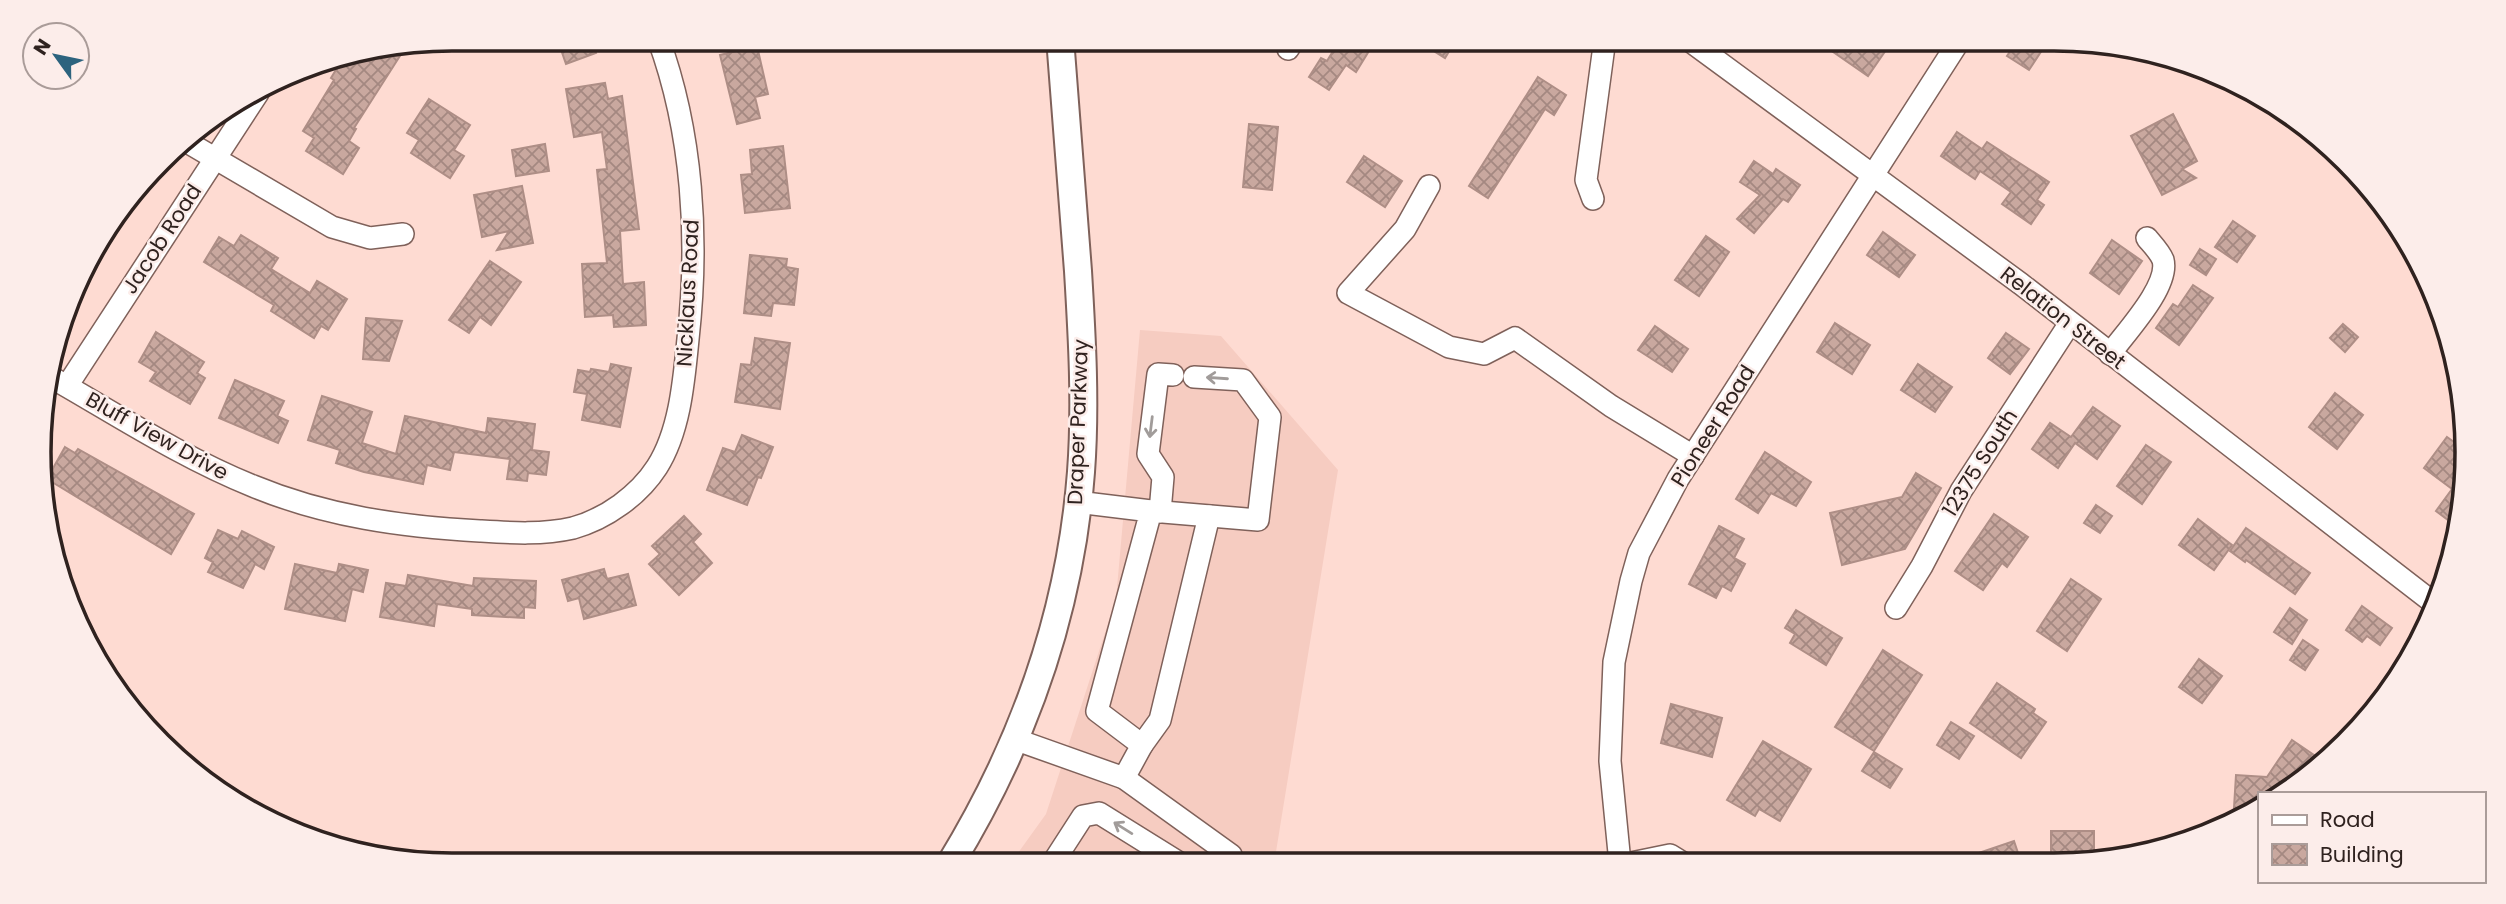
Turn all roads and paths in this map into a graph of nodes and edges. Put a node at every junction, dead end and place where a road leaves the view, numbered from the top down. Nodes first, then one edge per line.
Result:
1 (662, 51) edge
2 (1061, 51) edge
3 (1603, 51) edge
4 (1704, 51) edge
5 (1953, 51) edge
6 (249, 106) edge
7 (193, 145) edge
8 (215, 158) junction
9 (1873, 174) junction
10 (1429, 186) dead end
11 (1592, 199) dead end
12 (404, 234) dead end
13 (2147, 238) dead end
14 (2070, 323) junction
15 (2110, 354) junction
16 (1173, 375) dead end
17 (1194, 377) dead end
18 (58, 381) edge
19 (1693, 456) junction
20 (632, 496) joint
21 (1077, 502) junction
22 (1155, 511) junction
23 (1209, 516) junction
24 (2428, 598) edge
25 (1896, 608) dead end
26 (1017, 740) junction
27 (1142, 745) junction
28 (1124, 778) junction
29 (957, 853) edge
30 (1059, 853) edge
31 (1163, 853) edge
32 (1228, 853) edge
33 (1619, 853) edge

1 - 20 street, Nicklaus Road
2 - 21 main road, Draper Parkway
3 - 11 street
4 - 9 street, Relation Street
5 - 9 street, Pioneer Road
6 - 8 street, Jacob Road
7 - 8 street
8 - 12 street
8 - 18 street, Jacob Road
9 - 14 street, Relation Street
9 - 19 street, Pioneer Road
10 - 19 street
13 - 15 street
14 - 15 street, Relation Street
14 - 25 street, 12375 South
15 - 24 street, Relation Street
16 -> 22 street
23 -> 17 street
18 - 20 street, Bluff View Drive
19 - 33 street, Pioneer Road
21 - 22 street
21 - 26 main road, Draper Parkway
22 - 23 street
22 - 27 street
23 - 27 street
26 - 28 street
26 - 29 main road, Draper Parkway
27 - 28 street
28 - 32 street
31 -> 30 street

